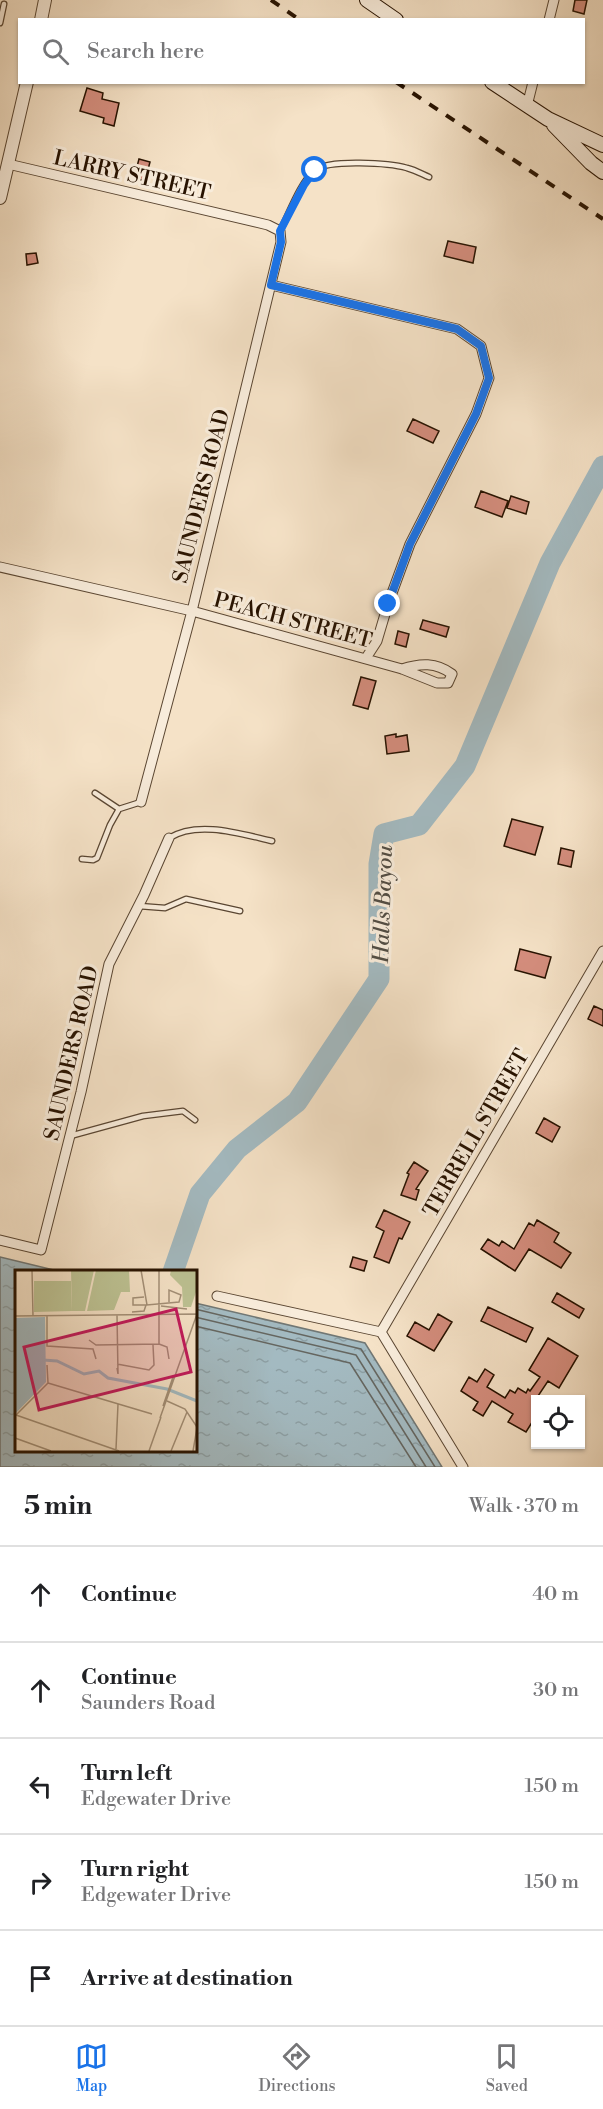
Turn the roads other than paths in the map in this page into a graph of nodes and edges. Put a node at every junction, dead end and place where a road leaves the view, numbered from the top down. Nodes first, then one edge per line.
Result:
1 (45, 0) edge
2 (367, 0) edge
3 (554, 0) edge
4 (4, 4) dead end
5 (41, 18) edge
6 (393, 18) edge
7 (550, 18) edge
8 (0, 24) edge
9 (26, 84) edge
10 (495, 84) edge
11 (532, 84) edge
12 (527, 105) junction
13 (548, 119) junction
14 (603, 145) edge
15 (5, 165) edge
16 (603, 172) edge
17 (429, 177) dead end
18 (0, 198) edge
19 (280, 231) junction
20 (271, 285) junction
21 (0, 567) edge
22 (192, 611) junction
23 (366, 658) junction
24 (402, 669) dead end
25 (95, 793) dead end
26 (141, 802) joint
27 (119, 810) junction
28 (169, 838) joint
29 (272, 841) dead end
30 (82, 860) dead end
31 (139, 906) junction
32 (240, 911) dead end
33 (603, 951) edge
34 (195, 1120) dead end
35 (70, 1136) junction
36 (0, 1240) edge
37 (217, 1296) dead end
38 (381, 1332) junction
39 (463, 1467) edge

1 - 5 street
2 - 6 main road
3 - 7 street
4 - 8 lane
9 - 15 street
10 - 12 main road
11 - 12 street
12 - 13 main road
13 - 14 main road
13 - 16 main road
15 - 18 street
15 - 19 street, LARRY STREET
17 - 19 lane
19 - 20 street, SAUNDERS ROAD
20 - 22 street, SAUNDERS ROAD
20 - 23 street
21 - 22 street, PEACH STREET
22 - 23 street, PEACH STREET
22 - 26 street, SAUNDERS ROAD
23 - 24 street, PEACH STREET
25 - 27 lane
26 - 27 lane
27 - 30 lane
28 - 29 lane
28 - 31 street, SAUNDERS ROAD
31 - 32 lane
31 - 35 street, SAUNDERS ROAD
33 - 38 street, TERRELL STREET
34 - 35 lane
35 - 36 street, SAUNDERS ROAD
37 - 38 street
38 - 39 street

